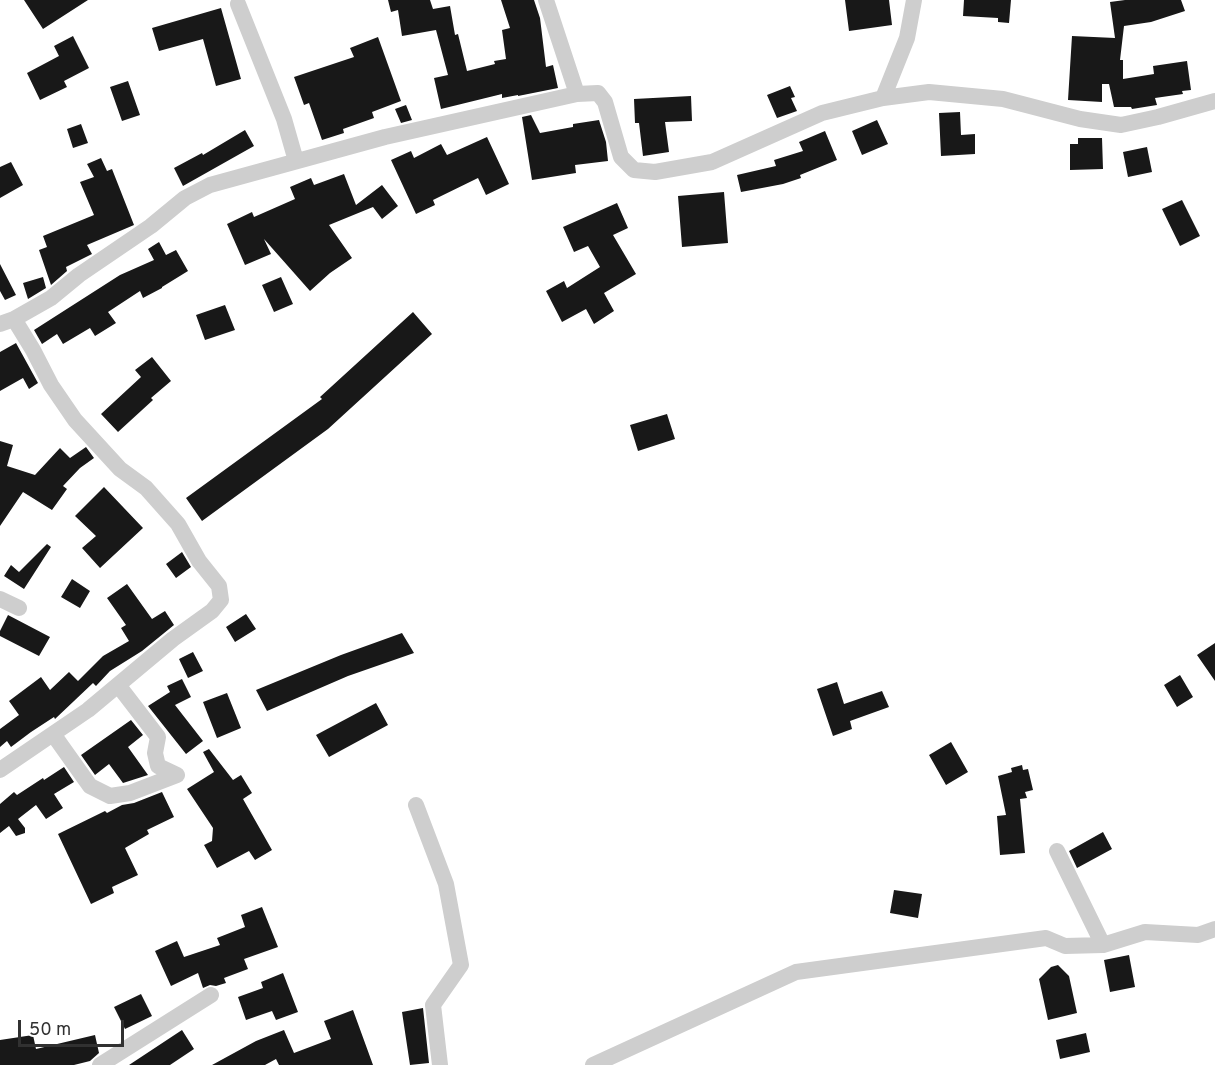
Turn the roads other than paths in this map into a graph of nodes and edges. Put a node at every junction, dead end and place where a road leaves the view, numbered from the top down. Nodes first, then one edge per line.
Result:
1 (546, 0) edge
2 (914, 0) edge
3 (238, 4) dead end
4 (577, 94) junction
5 (883, 98) junction
6 (1215, 101) edge
7 (296, 161) junction
8 (7, 322) edge
9 (0, 599) edge
10 (20, 608) dead end
11 (118, 685) junction
12 (53, 734) junction
13 (0, 770) edge
14 (416, 805) dead end
15 (1057, 851) dead end
16 (1215, 929) edge
17 (1103, 945) junction
18 (212, 995) dead end
19 (100, 1065) edge
20 (440, 1065) edge
21 (593, 1065) edge

1 - 4 street
2 - 5 street
3 - 7 street
4 - 5 street
4 - 7 street
5 - 6 street
7 - 8 street
8 - 11 street
9 - 10 street
11 - 12 street
11 - 12 street
12 - 13 street
14 - 20 street
15 - 17 street
16 - 17 street
17 - 21 street
18 - 19 street

